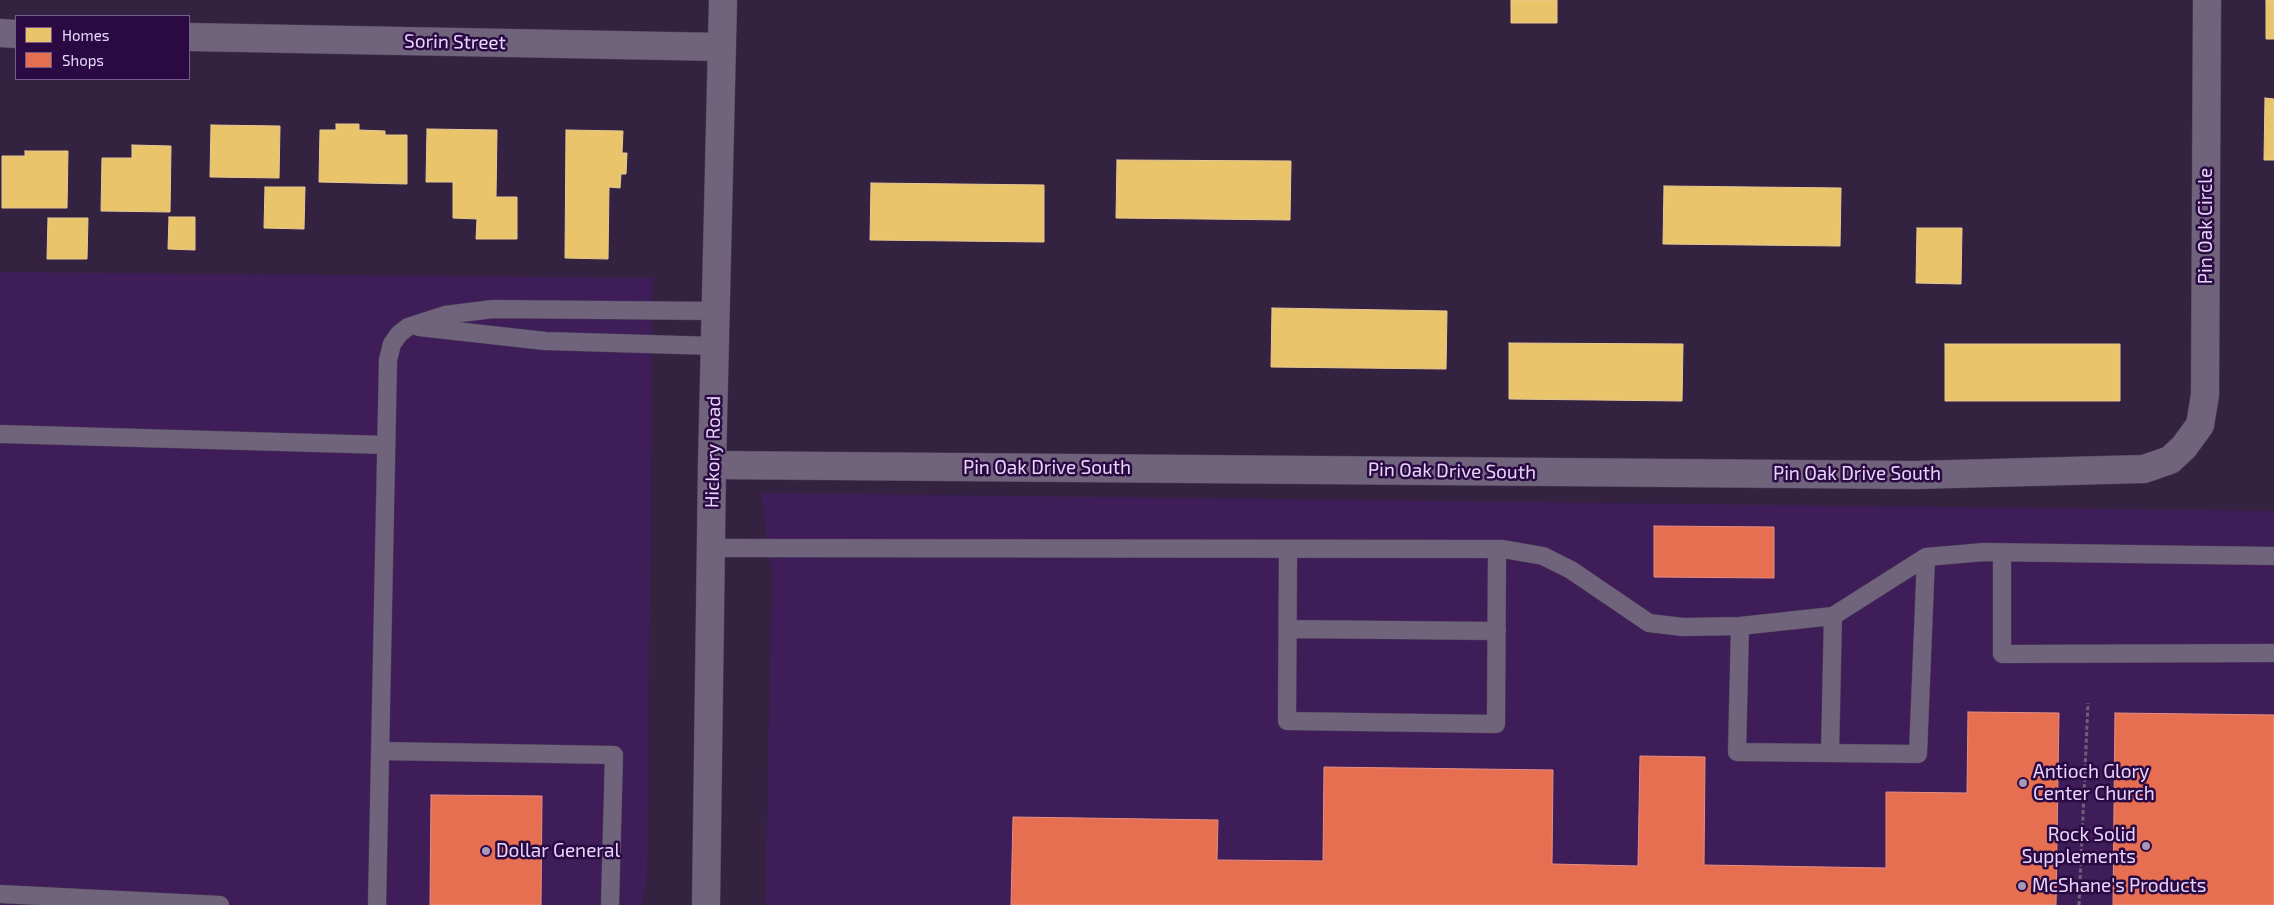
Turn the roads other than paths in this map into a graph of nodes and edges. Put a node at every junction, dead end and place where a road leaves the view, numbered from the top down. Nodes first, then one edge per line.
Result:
1 (723, 0) edge
2 (2207, 0) edge
3 (0, 34) edge
4 (15, 34) edge
5 (190, 37) edge
6 (722, 47) junction
7 (716, 311) junction
8 (408, 327) junction
9 (715, 346) junction
10 (0, 434) edge
11 (386, 445) junction
12 (2184, 447) joint
13 (712, 465) junction
14 (711, 548) junction
15 (1288, 549) junction
16 (1497, 549) junction
17 (2002, 553) junction
18 (2274, 556) edge
19 (1926, 557) junction
20 (1833, 616) junction
21 (1740, 626) junction
22 (1288, 629) junction
23 (1497, 631) junction
24 (2274, 653) edge
25 (380, 752) junction
26 (1830, 753) junction
27 (0, 894) edge
28 (220, 905) edge
29 (377, 905) edge
30 (610, 905) edge
31 (706, 905) edge

1 - 6 street, Hickory Road
2 - 12 street, Pin Oak Circle
3 - 4 street
5 - 6 street, Sorin Street
6 - 7 street, Hickory Road
7 - 8 lane
7 - 9 street, Hickory Road
8 - 9 lane
8 - 11 lane
9 - 13 street, Hickory Road
10 - 11 lane
11 - 25 lane
12 - 13 street, Pin Oak Drive South
13 - 14 street, Hickory Road
14 - 15 lane
14 - 31 street, Hickory Road
15 - 16 lane
15 - 22 lane
16 - 21 lane
16 - 23 lane
17 - 18 lane
17 - 19 lane
17 - 24 lane
19 - 20 lane
19 - 26 lane
20 - 21 lane
20 - 26 lane
21 - 26 lane
22 - 23 lane
22 - 23 lane
25 - 29 lane
25 - 30 lane
27 - 28 lane

